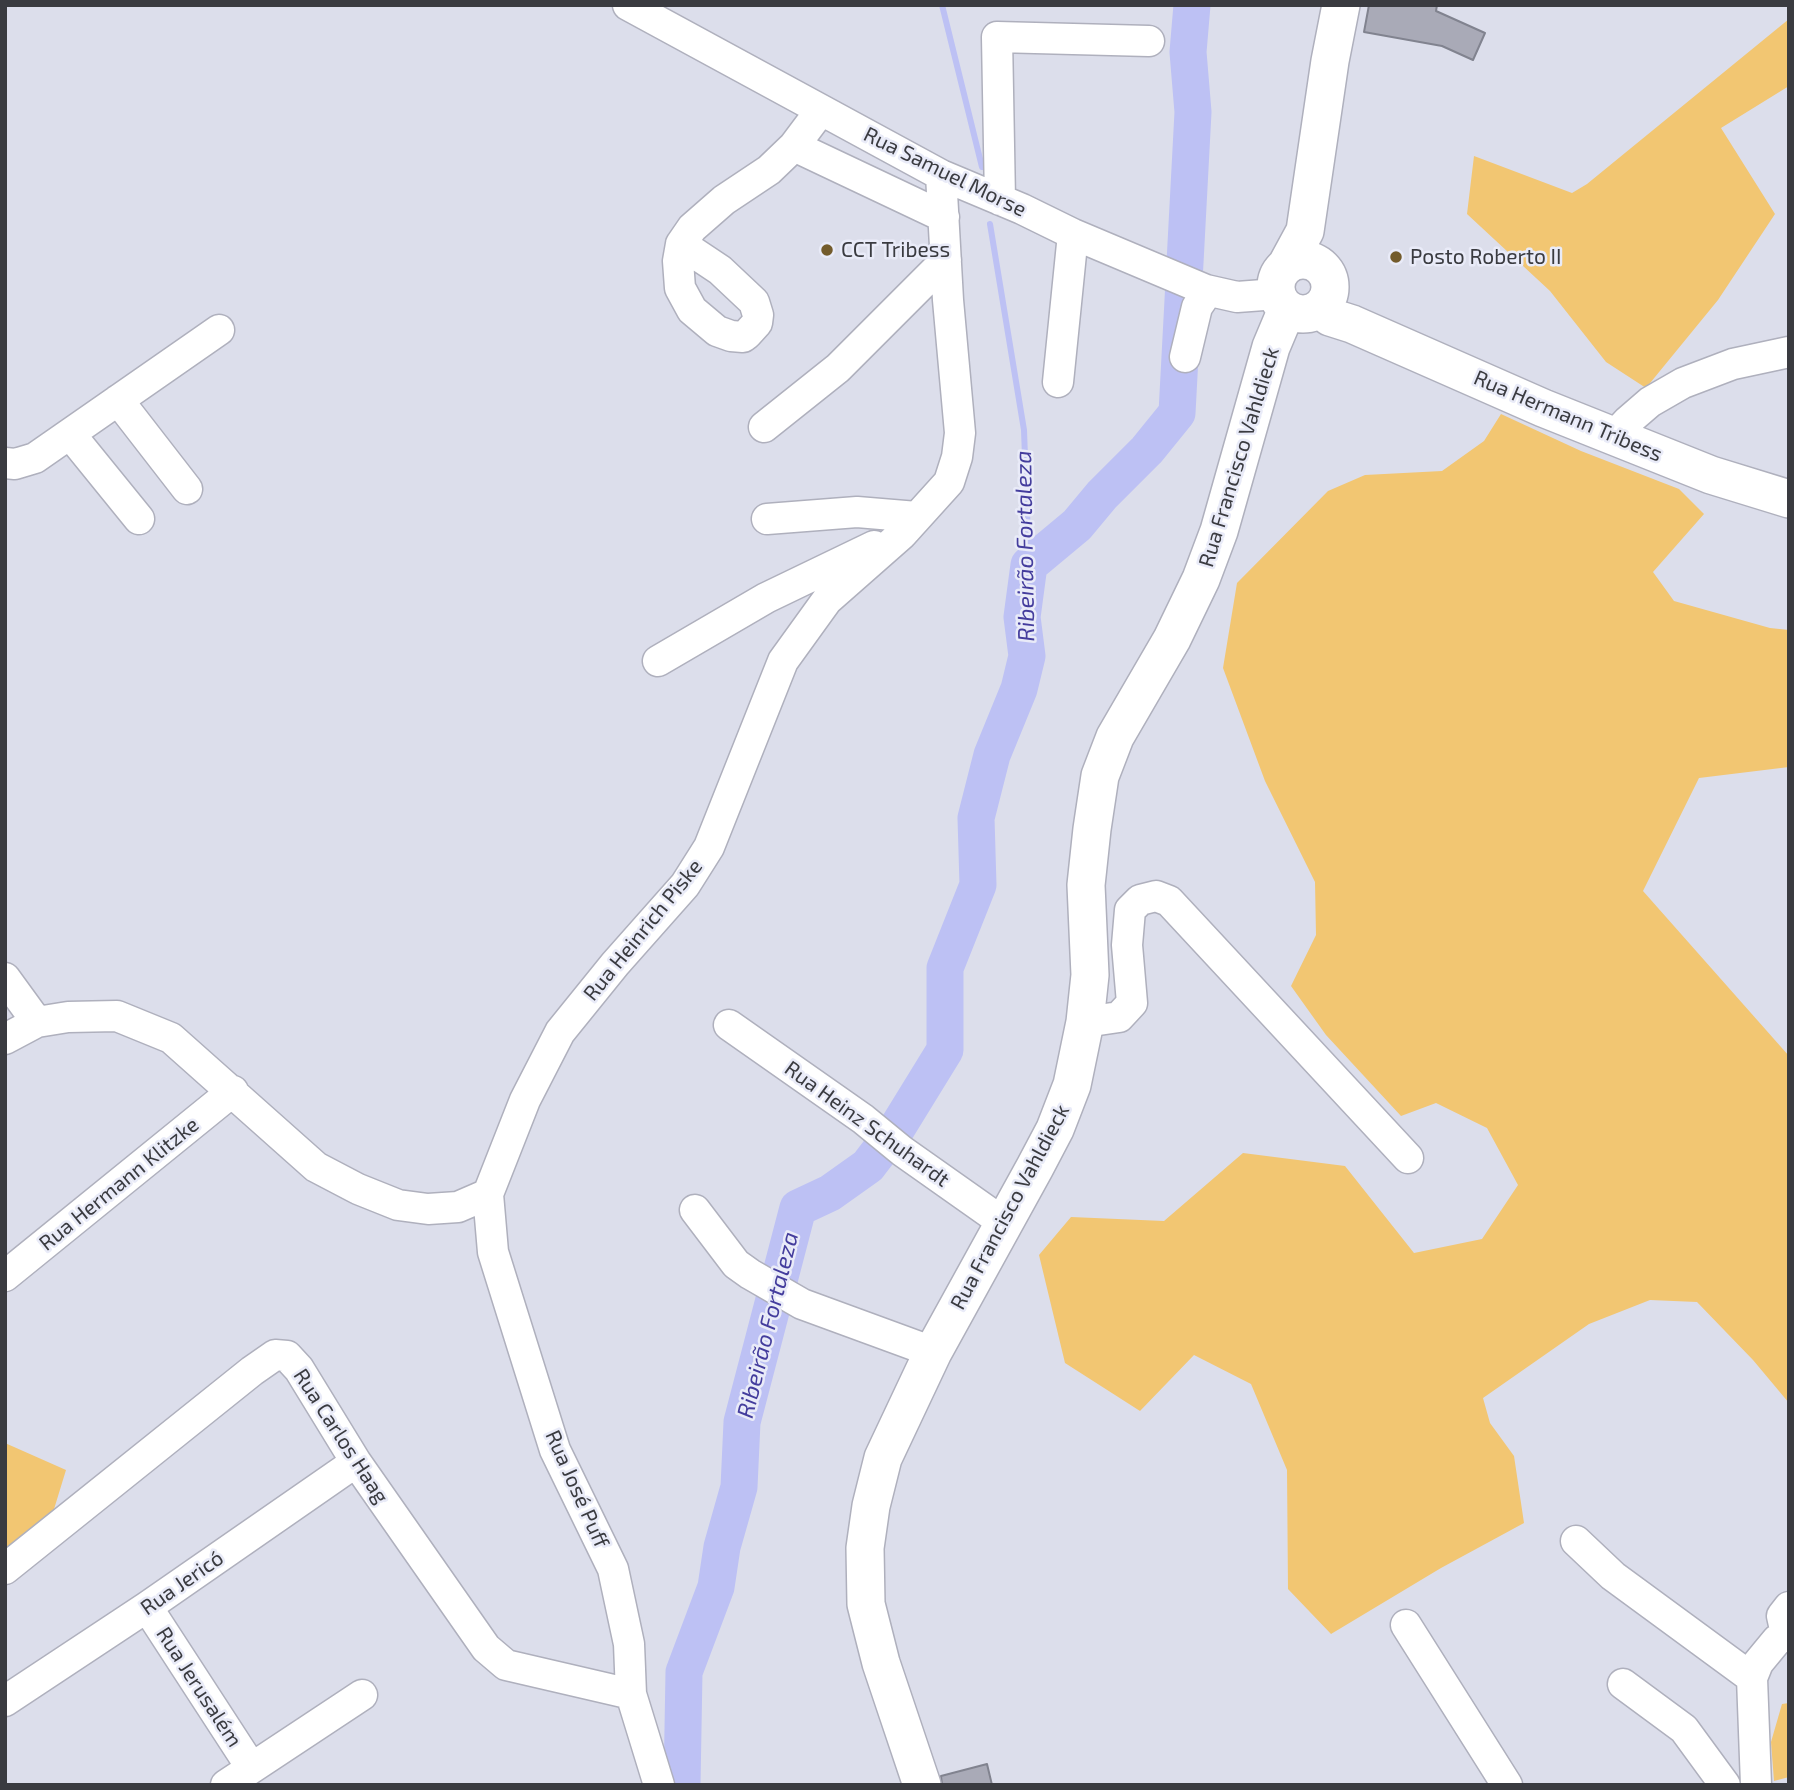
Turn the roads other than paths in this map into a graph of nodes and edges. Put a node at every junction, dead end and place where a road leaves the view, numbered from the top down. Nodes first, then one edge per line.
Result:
1 (628, 5) edge
2 (1341, 5) edge
3 (1149, 41) dead end
4 (821, 110) junction
5 (794, 146) junction
6 (941, 175) junction
7 (1000, 200) junction
8 (944, 217) junction
9 (1073, 234) junction
10 (681, 244) dead end
11 (946, 260) junction
12 (1303, 280) junction
13 (1207, 290) junction
14 (219, 330) dead end
15 (1789, 352) edge
16 (1185, 357) dead end
17 (1058, 382) dead end
18 (118, 400) junction
19 (764, 427) dead end
20 (69, 434) junction
21 (1614, 436) junction
22 (5, 463) edge
23 (187, 489) dead end
24 (1789, 499) edge
25 (139, 519) dead end
26 (767, 519) dead end
27 (910, 525) junction
28 (658, 661) dead end
29 (5, 978) edge
30 (37, 1021) junction
31 (1085, 1022) junction
32 (730, 1025) dead end
33 (5, 1039) edge
34 (233, 1091) junction
35 (1408, 1158) dead end
36 (488, 1194) junction
37 (695, 1210) dead end
38 (1004, 1223) junction
39 (5, 1276) edge
40 (933, 1352) junction
41 (356, 1462) junction
42 (1576, 1541) dead end
43 (5, 1569) edge
44 (147, 1607) junction
45 (1406, 1625) dead end
46 (1788, 1625) edge
47 (1752, 1678) junction
48 (1623, 1684) dead end
49 (631, 1694) junction
50 (362, 1695) dead end
51 (5, 1701) edge
52 (251, 1767) junction
53 (226, 1785) edge
54 (659, 1785) edge
55 (922, 1785) edge
56 (1507, 1785) edge
57 (1725, 1785) edge
58 (1756, 1785) edge

1 - 4 street, Rua Samuel Morse
2 - 12 main road, Rua Francisco Vahldieck
3 - 7 street
4 - 5 street
4 - 6 street, Rua Samuel Morse
5 - 8 street
5 - 10 street
6 - 7 street, Rua Samuel Morse
6 - 8 street, Rua Heinrich Piske
7 - 9 street, Rua Samuel Morse
8 - 11 street, Rua Heinrich Piske
9 - 13 street, Rua Samuel Morse
9 - 17 street
11 - 19 street
11 - 27 street, Rua Heinrich Piske
12 - 13 street, Rua Samuel Morse
12 - 21 main road, Rua Hermann Tribess
12 - 31 main road, Rua Francisco Vahldieck
13 - 16 street
14 - 18 street
15 - 21 street
18 - 20 street
18 - 23 street
20 - 22 street
20 - 25 street
21 - 24 main road, Rua Hermann Tribess
26 - 27 street
27 - 28 street
27 - 36 street, Rua Heinrich Piske
29 - 30 street
30 - 33 street
30 - 34 street
31 - 35 street
31 - 38 main road, Rua Francisco Vahldieck
32 - 38 street, Rua Heinz Schuhardt
34 - 36 street
34 - 39 street, Rua Hermann Klitzke
36 - 49 street, Rua José Puff
37 - 40 street
38 - 40 main road, Rua Francisco Vahldieck
40 - 55 main road, Rua Francisco Vahldieck
41 - 43 street, Rua Carlos Haag
41 - 44 street, Rua Jericó
41 - 49 street, Rua Carlos Haag
42 - 47 street
44 - 51 street, Rua Jericó
44 - 52 street, Rua Jerusalém
45 - 56 street
46 - 47 street
47 - 58 street
48 - 57 street
49 - 54 street, Rua José Puff
50 - 52 street
52 - 53 street

